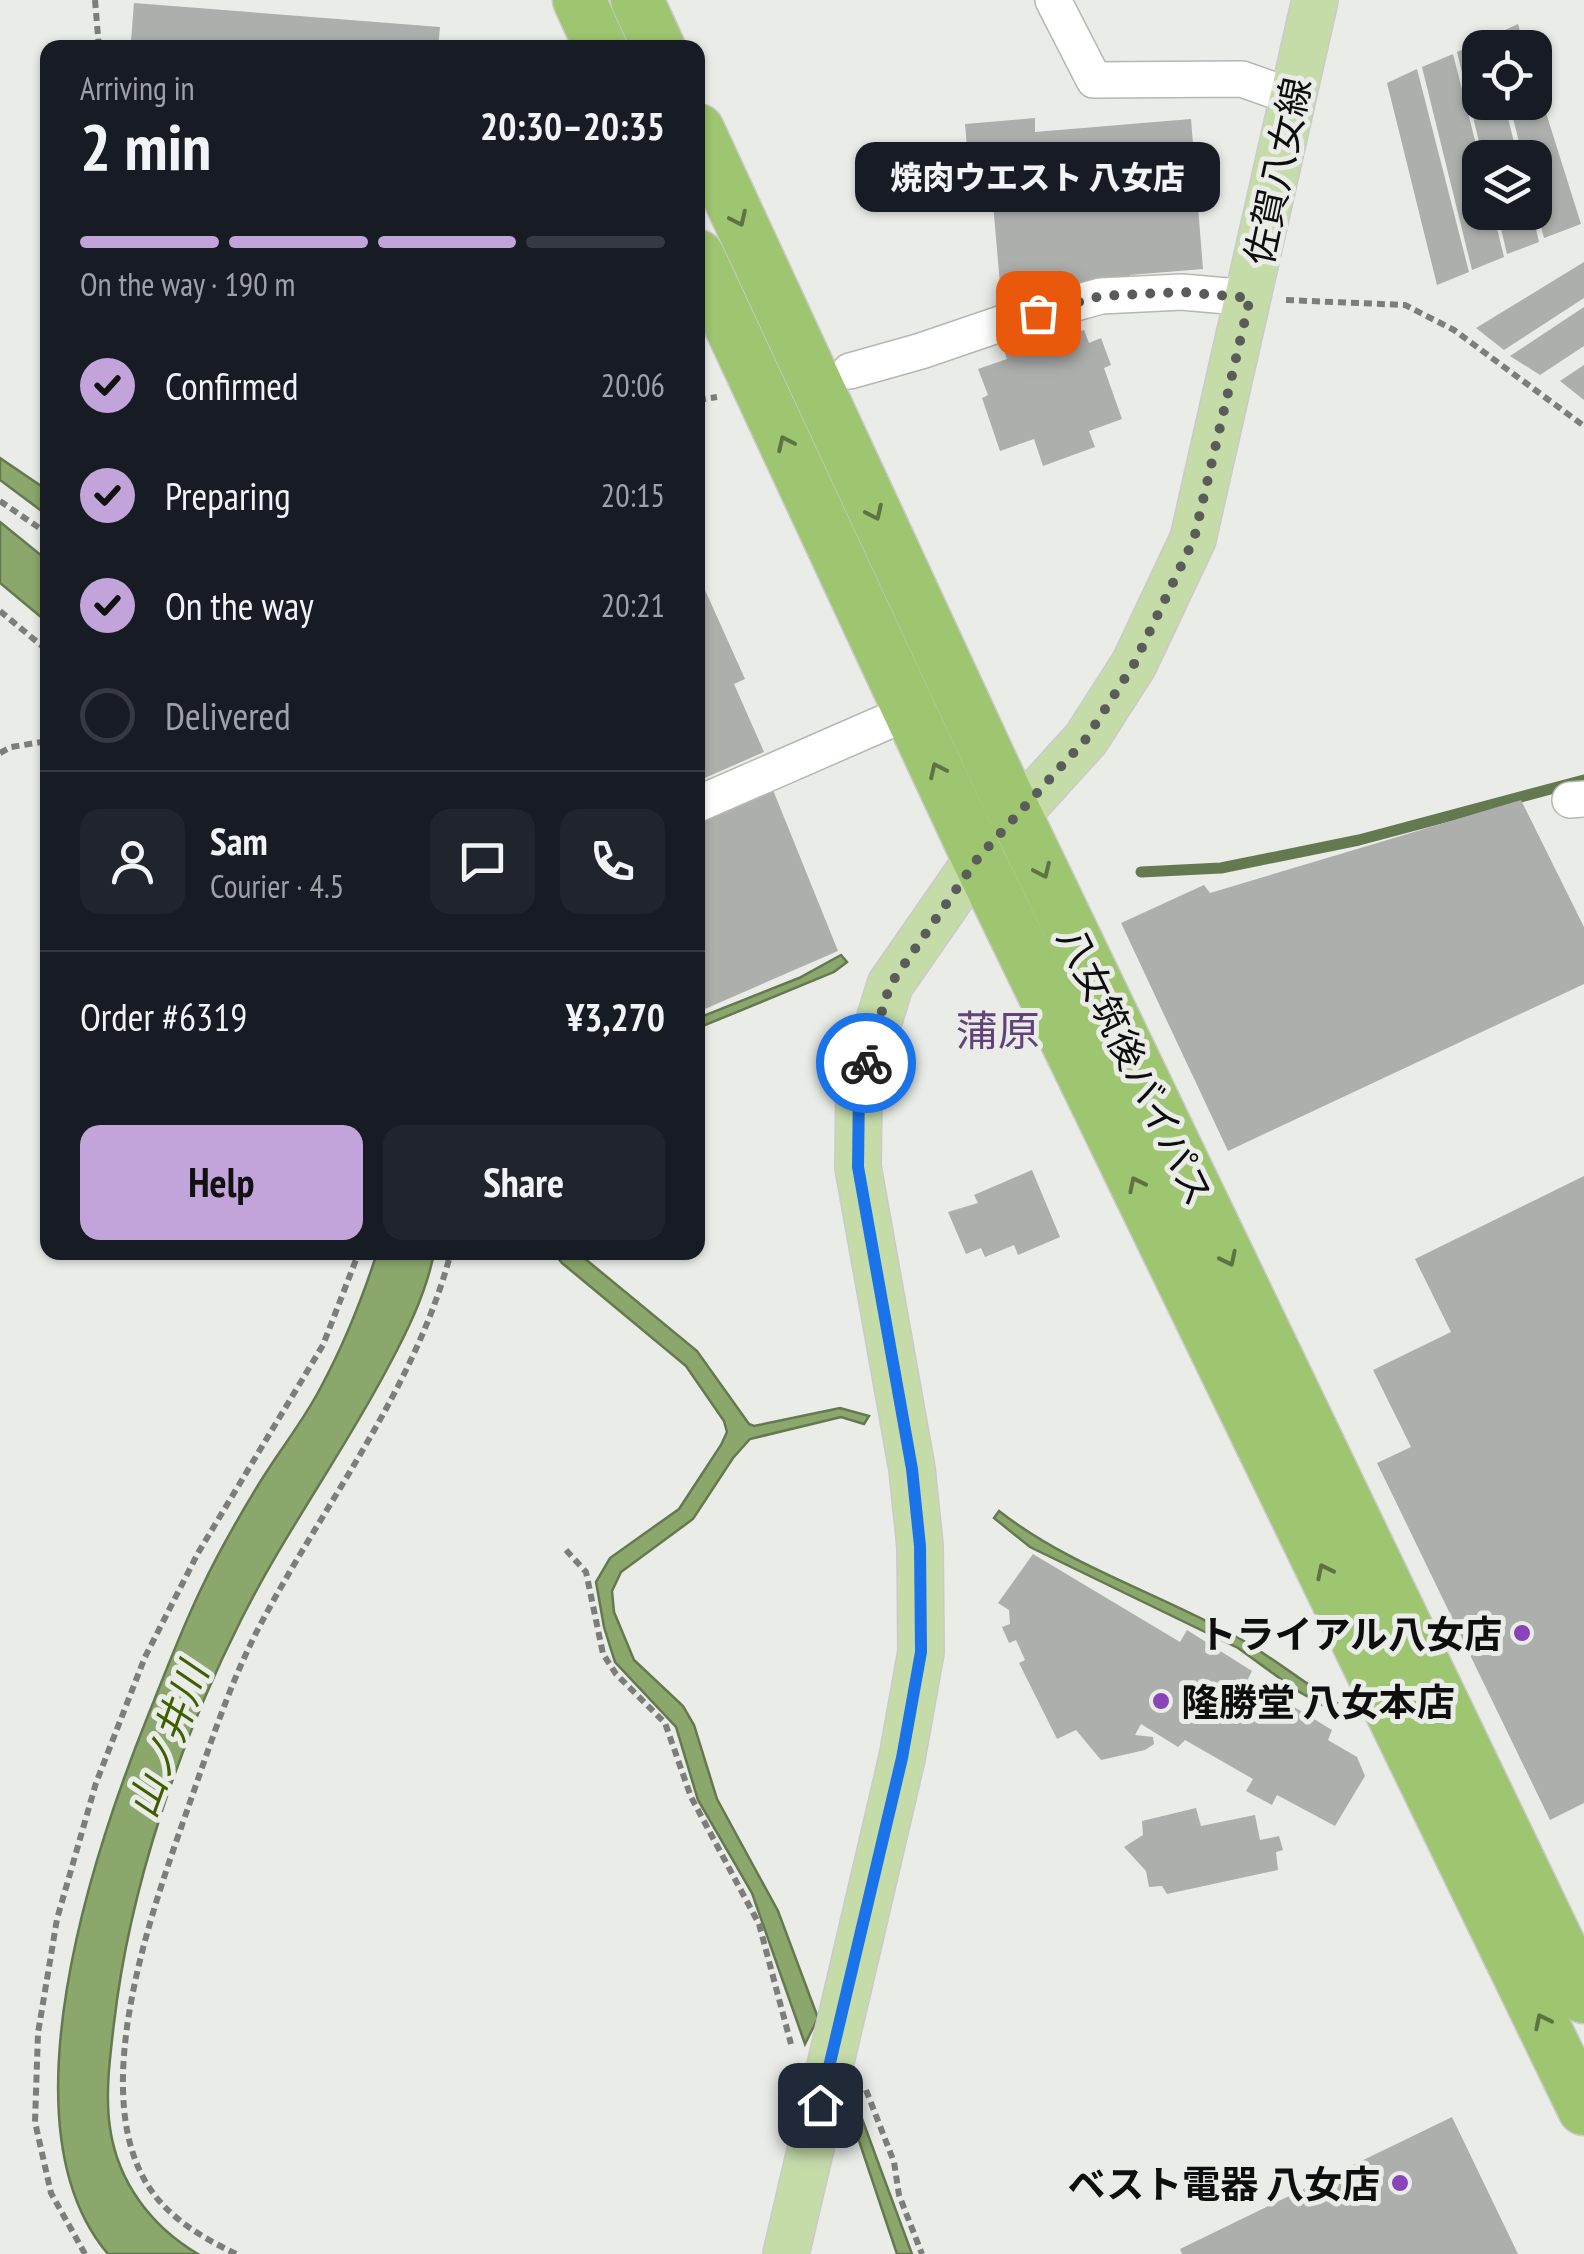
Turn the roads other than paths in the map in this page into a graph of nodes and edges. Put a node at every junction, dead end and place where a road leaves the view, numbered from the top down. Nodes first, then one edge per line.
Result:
1 (578, 0) edge
2 (637, 0) edge
3 (1052, 0) edge
4 (1315, 0) edge
5 (597, 40) edge
6 (655, 40) edge
7 (1293, 97) junction
8 (705, 145) edge
9 (705, 271) edge
10 (1250, 298) junction
11 (850, 371) dead end
12 (911, 711) junction
13 (705, 801) edge
14 (1016, 816) junction
15 (978, 858) junction
16 (1584, 1997) edge
17 (1584, 2109) edge
18 (786, 2254) edge

1 - 5 highway
2 - 6 highway
3 - 7 street
4 - 7 main road, 佐賀八女線
7 - 10 main road, 佐賀八女線
8 -> 14 highway, 八女筑後バイパス
12 -> 9 highway, 八女筑後バイパス
10 - 11 street
10 - 14 main road, 佐賀八女線
12 - 13 street
15 -> 12 highway, 八女筑後バイパス
14 - 15 main road, 佐賀八女線
14 -> 16 highway, 八女筑後バイパス
17 -> 15 highway, 八女筑後バイパス
15 - 18 main road, 佐賀八女線

